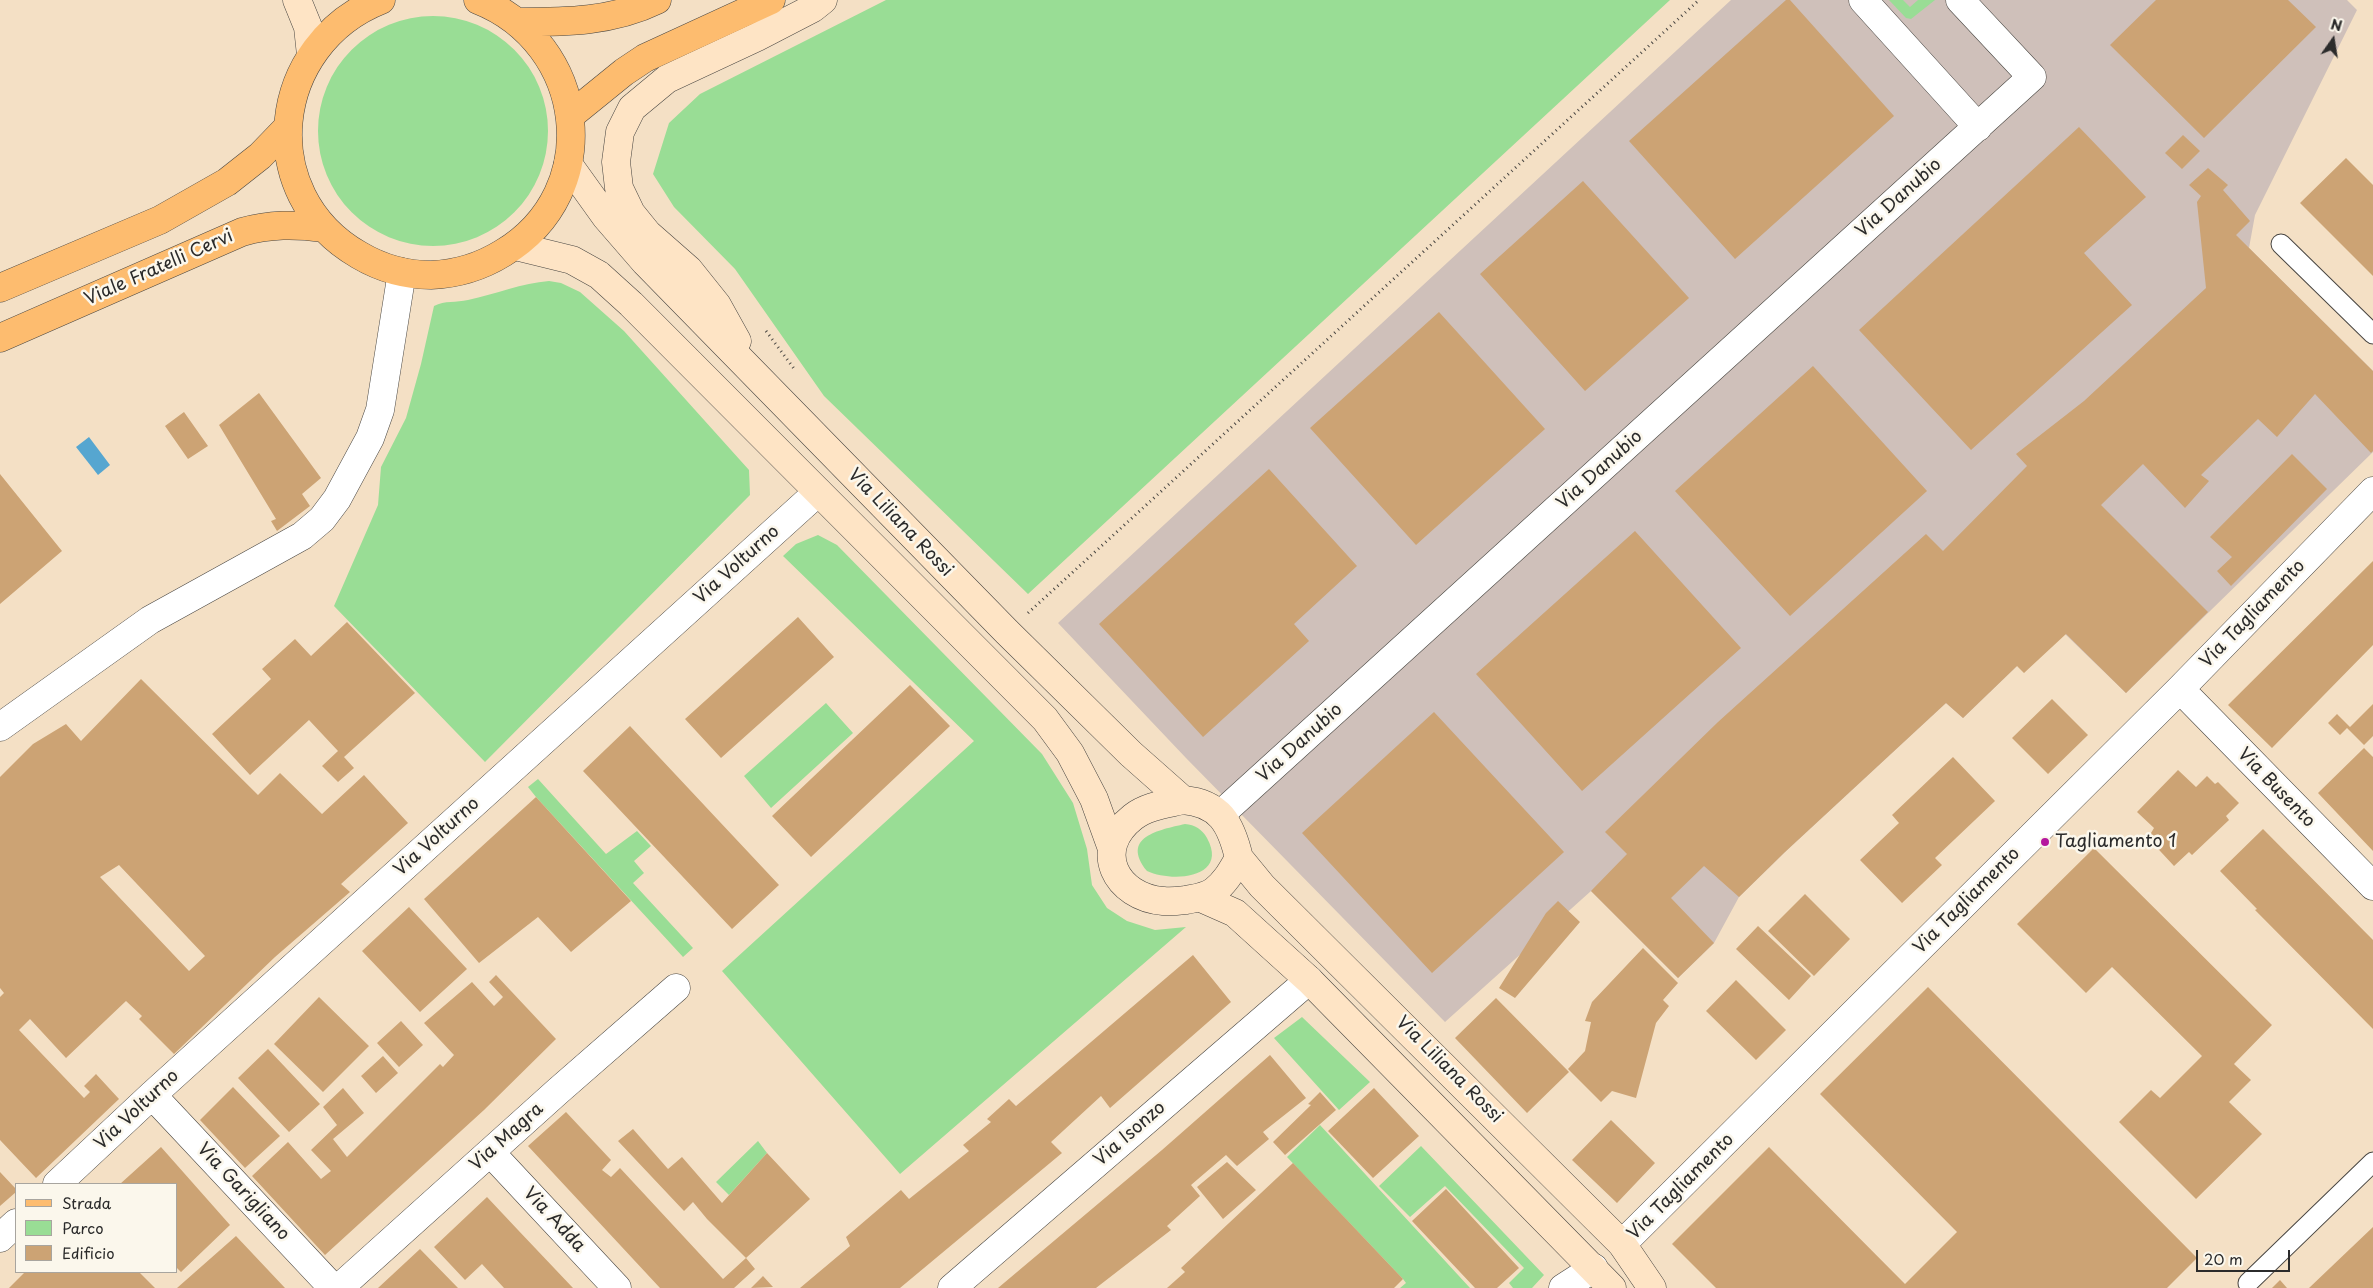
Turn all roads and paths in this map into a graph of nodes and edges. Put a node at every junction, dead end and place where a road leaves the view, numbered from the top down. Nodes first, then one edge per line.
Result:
1 (297, 0) edge
2 (381, 0) edge
3 (478, 0) edge
4 (657, 0) edge
5 (771, 0) edge
6 (823, 0) edge
7 (1699, 0) edge
8 (1863, 0) edge
9 (1960, 0) edge
10 (518, 22) junction
11 (311, 55) junction
12 (571, 115) junction
13 (1978, 126) junction
14 (287, 128) junction
15 (568, 164) junction
16 (324, 228) junction
17 (2281, 244) dead end
18 (515, 246) junction
19 (402, 272) junction
20 (0, 288) edge
21 (762, 324) dead end
22 (2373, 334) edge
23 (0, 338) edge
24 (797, 372) dead end
25 (759, 379) junction
26 (2373, 491) edge
27 (818, 492) junction
28 (1023, 604) dead end
29 (1030, 612) junction
30 (1037, 618) dead end
31 (1007, 632) junction
32 (2180, 689) junction
33 (0, 727) edge
34 (1183, 800) junction
35 (1221, 814) junction
36 (1112, 846) junction
37 (1239, 858) junction
38 (2371, 881) edge
39 (1201, 898) junction
40 (1309, 980) junction
41 (676, 988) dead end
42 (152, 1095) junction
43 (490, 1152) junction
44 (2373, 1162) edge
45 (58, 1183) edge
46 (15, 1224) edge
47 (0, 1238) edge
48 (1622, 1244) junction
49 (1594, 1268) junction
50 (2248, 1283) dead end
51 (333, 1288) edge
52 (339, 1288) edge
53 (618, 1288) edge
54 (952, 1288) edge
55 (1563, 1288) edge
56 (1612, 1288) edge
57 (1652, 1288) edge

1 - 11 street
2 - 11 main road
3 - 10 main road
4 - 10 main road
5 - 12 main road
6 - 25 street
7 - 29 path
8 - 13 street
9 - 13 street, Via Danubio
10 - 12 main road
11 - 14 main road
12 - 15 main road
13 - 35 street, Via Danubio
14 - 16 main road
14 - 20 main road
15 - 18 main road
15 - 25 street, Via Liliana Rossi
16 - 19 main road
16 - 23 main road, Viale Fratelli Cervi
17 - 22 lane
18 - 19 main road
18 - 27 street, Via Liliana Rossi
19 - 33 street
21 - 24 path
25 - 31 street, Via Liliana Rossi
26 - 32 street, Via Tagliamento
27 - 36 street, Via Liliana Rossi
27 - 42 street, Via Volturno
28 - 29 path
29 - 30 path
29 - 31 path
31 - 34 street, Via Liliana Rossi
32 - 38 street, Via Busento
32 - 48 street, Via Tagliamento
34 - 35 street, Via Liliana Rossi
34 - 36 street, Via Liliana Rossi
35 - 37 street, Via Liliana Rossi
36 - 39 street, Via Liliana Rossi
37 - 39 street, Via Liliana Rossi
37 - 48 street, Via Liliana Rossi
39 - 40 street, Via Liliana Rossi
40 - 49 street, Via Liliana Rossi
40 - 54 street, Via Isonzo
41 - 43 street, Via Magra
42 - 45 street, Via Volturno
42 - 51 street, Via Garigliano
43 - 52 street, Via Magra
43 - 53 street, Via Adda
44 - 50 lane
46 - 47 street
48 - 57 street, Via Liliana Rossi
49 - 55 street
49 - 56 street, Via Liliana Rossi

